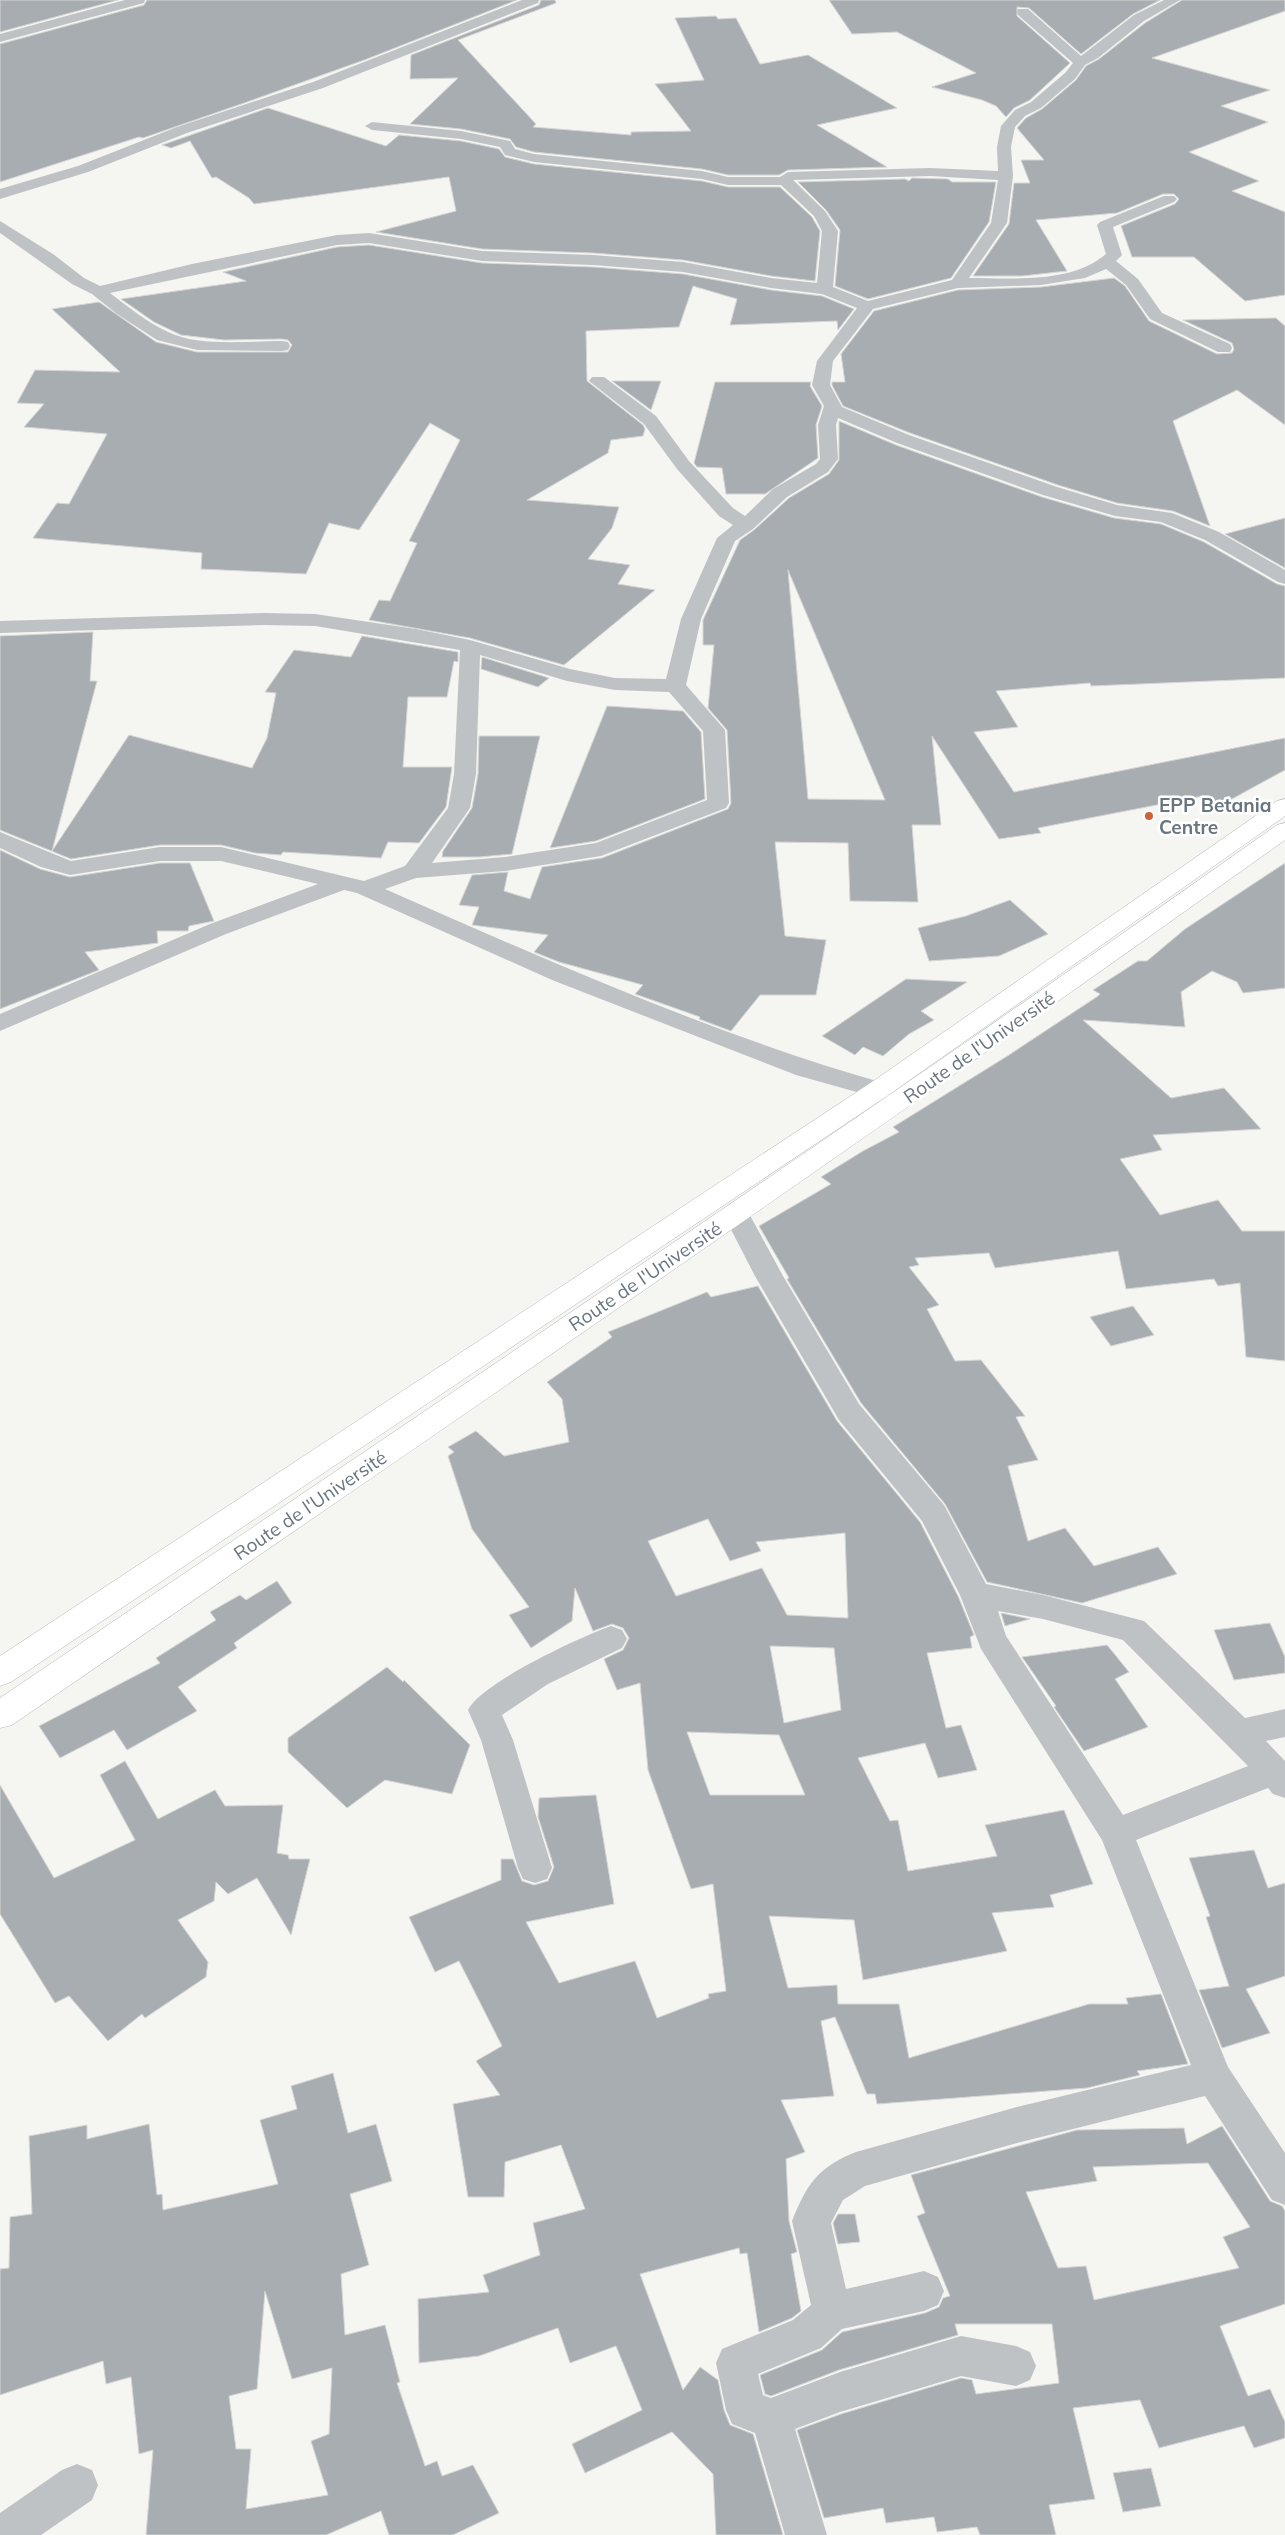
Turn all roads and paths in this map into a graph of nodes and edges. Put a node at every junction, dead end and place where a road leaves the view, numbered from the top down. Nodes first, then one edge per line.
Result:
1 (139, 0) edge
2 (533, 0) edge
3 (1174, 0) edge
4 (1023, 12) dead end
5 (0, 38) edge
6 (1080, 62) junction
7 (372, 126) dead end
8 (1006, 176) junction
9 (785, 181) junction
10 (0, 194) edge
11 (1170, 199) dead end
12 (0, 226) edge
13 (1108, 263) junction
14 (958, 283) junction
15 (825, 289) junction
16 (98, 291) junction
17 (867, 306) junction
18 (282, 346) dead end
19 (1224, 348) dead end
20 (598, 381) dead end
21 (832, 407) junction
22 (746, 525) junction
23 (1285, 578) edge
24 (0, 628) edge
25 (470, 646) junction
26 (675, 686) junction
27 (1285, 806) edge
28 (1285, 830) edge
29 (0, 839) edge
30 (413, 871) junction
31 (354, 885) junction
32 (0, 1023) edge
33 (878, 1090) junction
34 (736, 1214) junction
35 (976, 1595) junction
36 (611, 1639) dead end
37 (0, 1673) edge
38 (0, 1715) edge
39 (1285, 1724) edge
40 (1239, 1733) junction
41 (1279, 1777) edge
42 (1116, 1833) junction
43 (535, 1868) dead end
44 (1214, 2077) junction
45 (1285, 2187) edge
46 (924, 2291) dead end
47 (832, 2312) junction
48 (1016, 2366) dead end
49 (771, 2418) junction
50 (77, 2485) dead end
51 (5, 2535) edge
52 (806, 2535) edge

1 - 5 street
2 - 10 street
3 - 6 street
4 - 6 street
6 - 8 street
7 - 9 street
8 - 9 street
8 - 14 street
9 - 15 street
11 - 13 street
12 - 16 street
13 - 14 street
13 - 19 street
14 - 17 street
15 - 16 street
15 - 17 street
16 - 18 street
17 - 21 street
20 - 22 street
21 - 22 street
21 - 23 street
22 - 26 street
24 - 25 street
25 - 26 street
25 - 30 street
26 - 30 street
27 - 33 main road, Route de l'Université
28 - 34 main road, Route de l'Université
29 - 31 street
30 - 31 street
31 - 32 street
31 - 33 street
33 - 37 main road, Route de l'Université
34 - 35 street
34 - 38 main road, Route de l'Université
35 - 40 street
35 - 42 street
36 - 43 street
39 - 40 street
40 - 41 street
41 - 42 street
42 - 44 street
44 - 45 street
44 - 47 street
46 - 47 street
47 - 49 street
48 - 49 street
49 - 52 street
50 - 51 street

